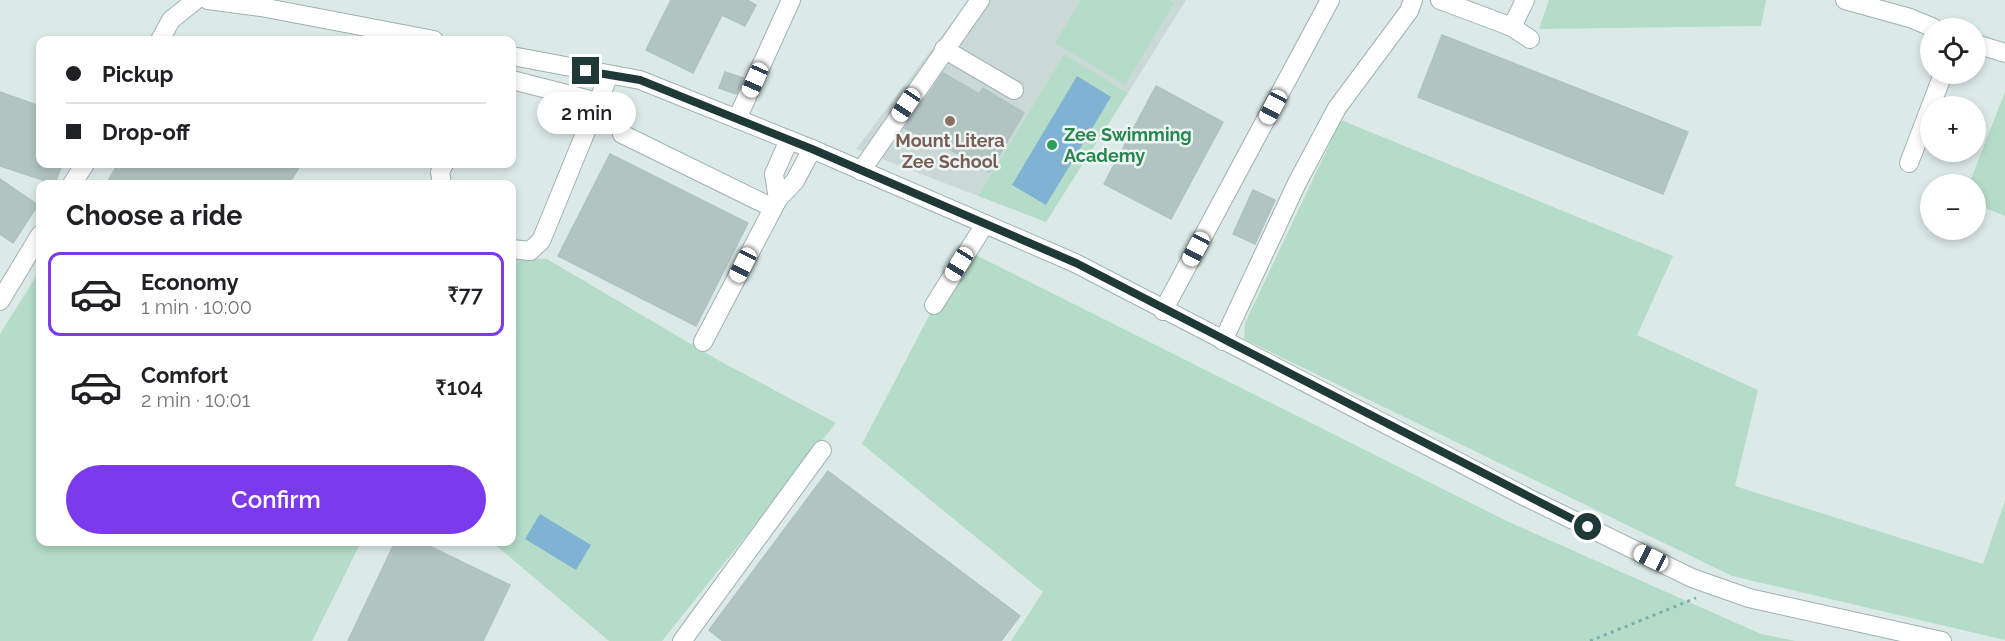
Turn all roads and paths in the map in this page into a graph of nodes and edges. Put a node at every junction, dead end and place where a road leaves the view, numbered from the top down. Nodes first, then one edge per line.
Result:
1 (196, 0) edge
2 (208, 0) edge
3 (791, 0) edge
4 (980, 0) edge
5 (1330, 0) edge
6 (1413, 0) edge
7 (1440, 0) edge
8 (1524, 0) edge
9 (1845, 0) edge
10 (1920, 22) edge
11 (1512, 27) junction
12 (162, 36) edge
13 (413, 36) edge
14 (1530, 39) dead end
15 (1986, 47) edge
16 (944, 49) junction
17 (2005, 53) edge
18 (516, 57) edge
19 (609, 75) junction
20 (516, 81) edge
21 (1939, 84) edge
22 (1014, 90) dead end
23 (598, 102) junction
24 (737, 119) junction
25 (622, 134) dead end
26 (789, 140) junction
27 (812, 149) junction
28 (1909, 163) dead end
29 (861, 171) junction
30 (775, 203) junction
31 (985, 224) junction
32 (36, 242) edge
33 (516, 249) edge
34 (0, 301) edge
35 (934, 304) dead end
36 (1163, 311) junction
37 (1223, 341) junction
38 (703, 342) dead end
39 (822, 450) dead end
40 (1720, 589) junction
41 (682, 641) edge
42 (1590, 641) edge
43 (1942, 641) edge

1 - 12 street
2 - 13 street
3 - 24 street
4 - 16 street
5 - 36 street
6 - 37 street
7 - 11 street
8 - 11 street
9 - 10 street
11 - 14 street
15 - 17 street
16 - 22 street
16 - 29 street
18 - 19 street
19 - 23 street
19 - 24 street
20 - 23 street
21 - 28 street
23 - 33 street
24 - 26 street
25 - 30 street
26 - 27 street
26 - 30 street
27 - 29 street
27 - 30 street
29 - 31 street
30 - 38 street
31 - 35 street
31 - 36 street
32 - 34 street
36 - 37 street
37 - 40 street
39 - 41 street
40 - 42 path
40 - 43 street

